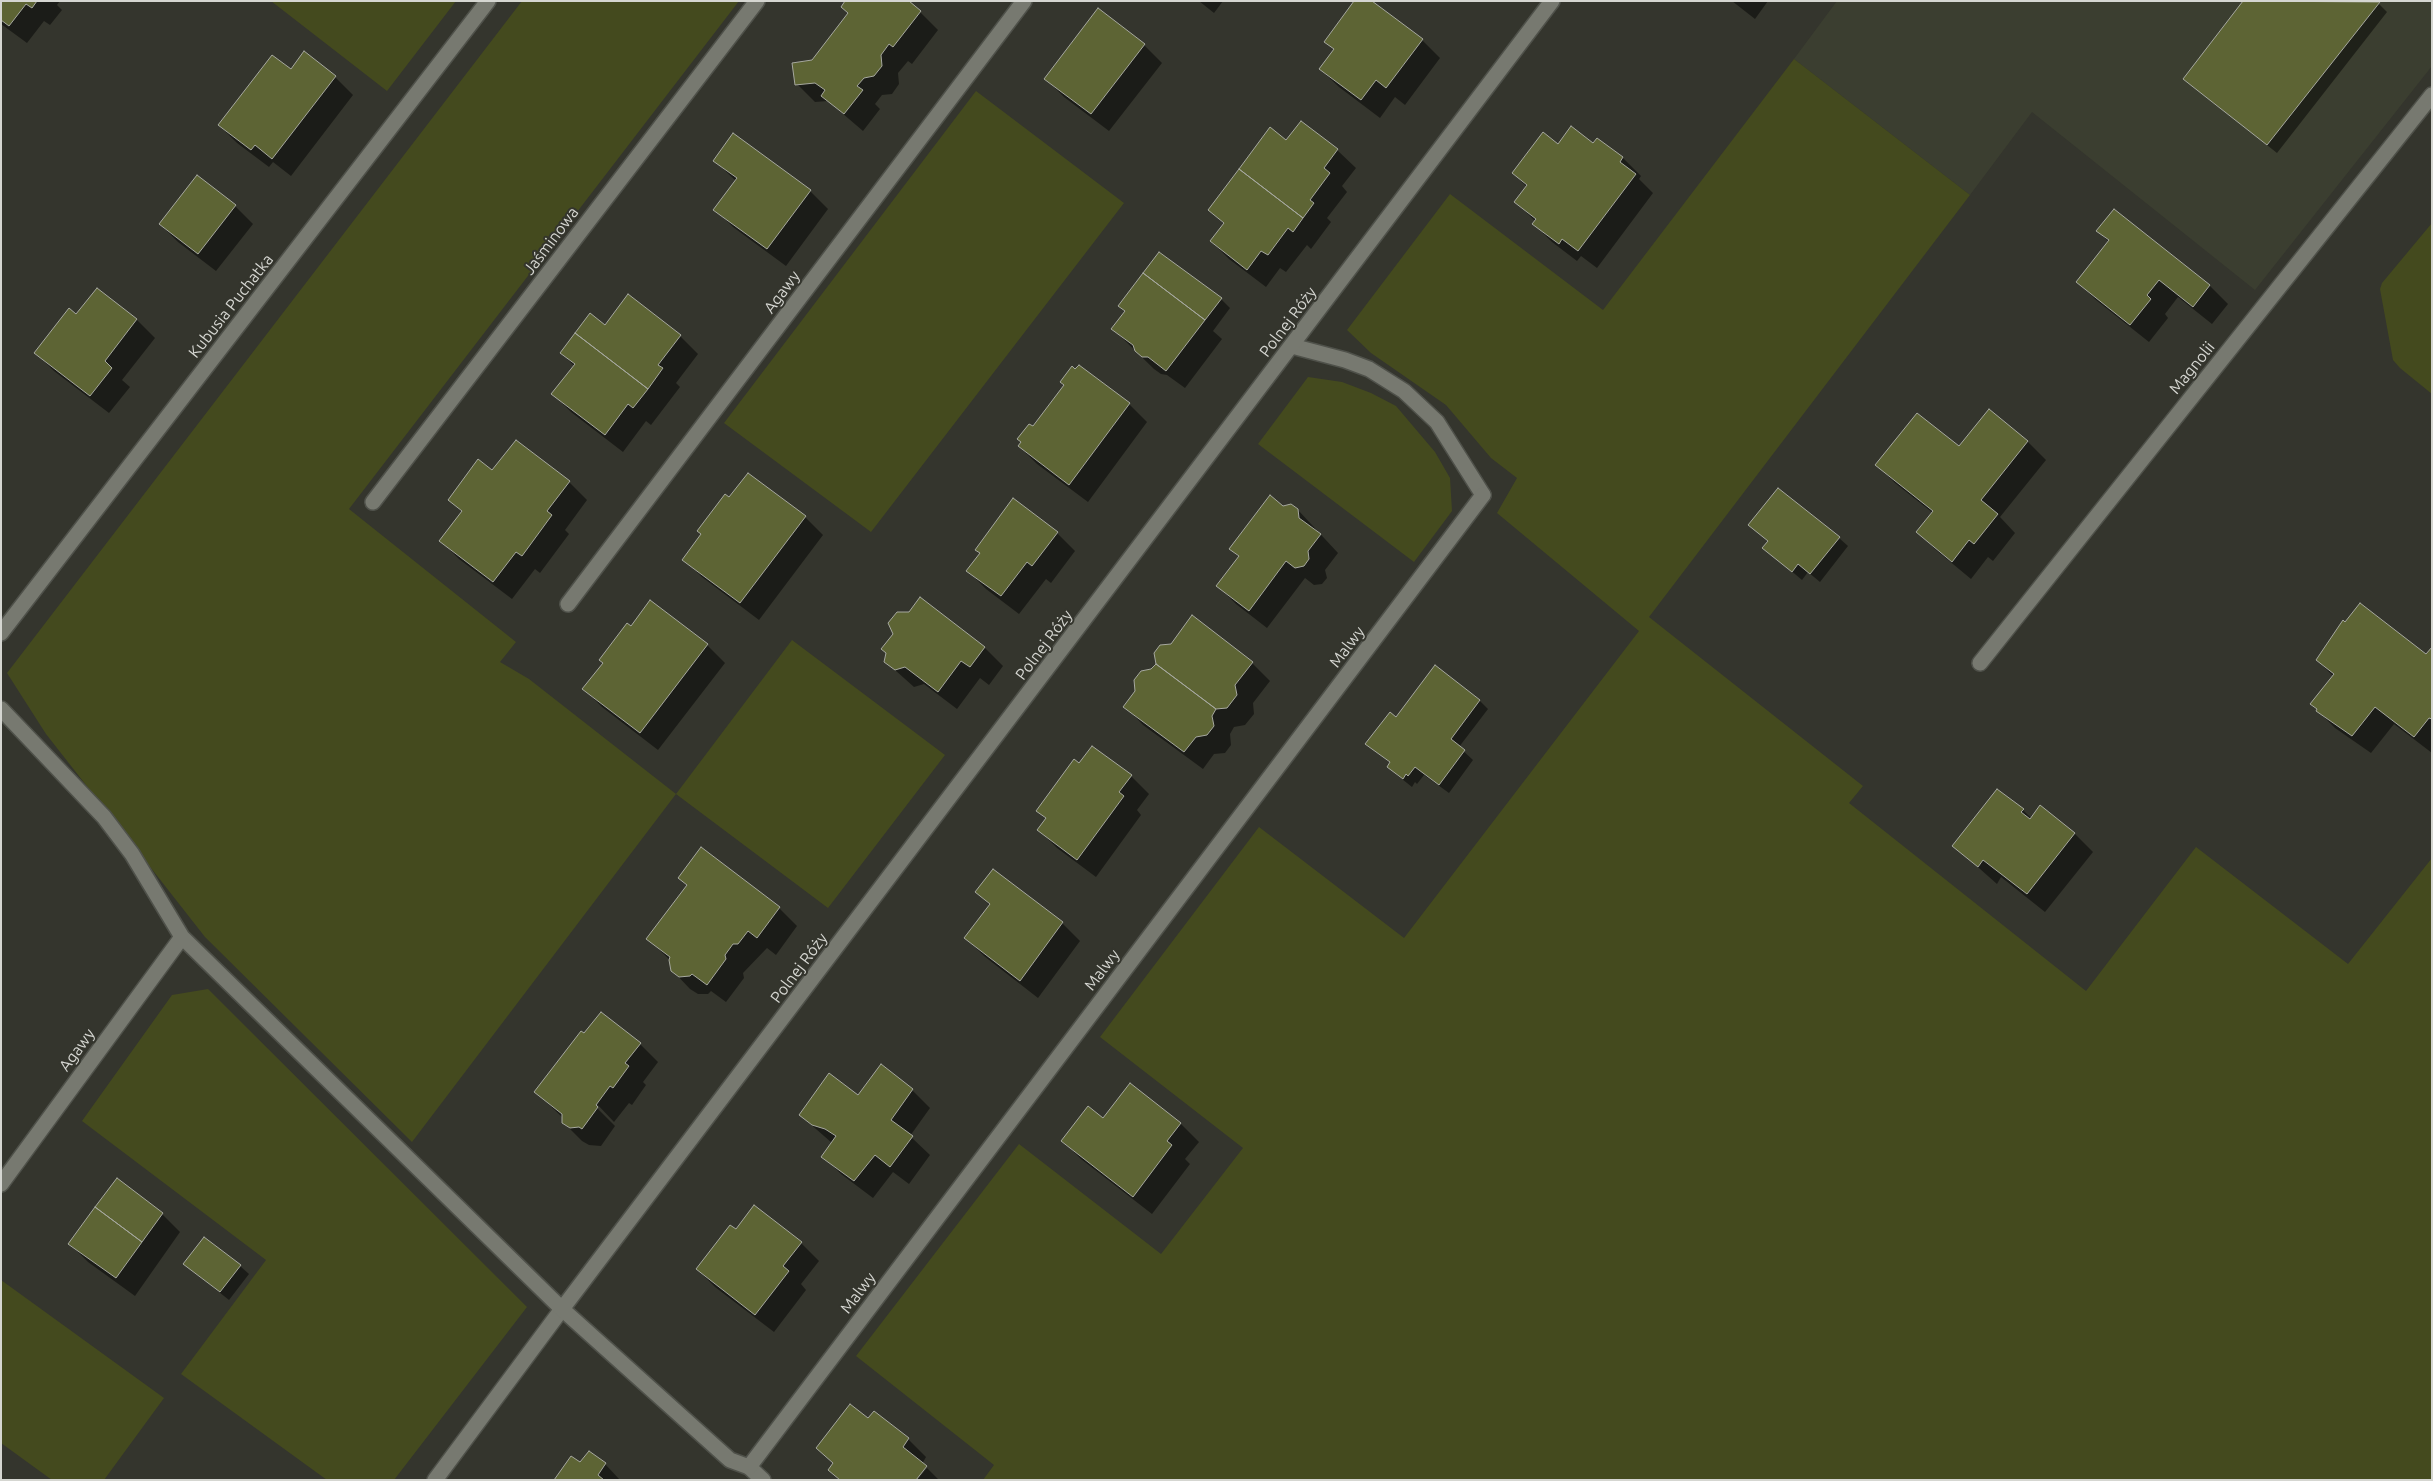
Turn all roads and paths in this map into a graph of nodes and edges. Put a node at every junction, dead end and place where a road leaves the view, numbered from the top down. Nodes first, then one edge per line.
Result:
1 (488, 1) edge
2 (757, 1) edge
3 (1024, 1) edge
4 (1552, 1) edge
5 (2432, 95) edge
6 (1292, 346) junction
7 (374, 502) dead end
8 (568, 604) dead end
9 (1, 633) edge
10 (1980, 663) dead end
11 (1, 709) edge
12 (182, 938) junction
13 (1, 1184) edge
14 (562, 1309) junction
15 (749, 1466) junction
16 (435, 1480) edge
17 (763, 1480) edge

1 - 9 street, Kubusia Puchatka
2 - 7 street, Jaśminowa
3 - 8 street, Agawy
4 - 6 street, Polnej Róży
5 - 10 street, Magnolii
6 - 14 street, Polnej Róży
6 - 15 street, Malwy
11 - 12 street
12 - 13 street, Agawy
12 - 14 street
14 - 15 street
14 - 16 street, Polnej Róży
15 - 17 street

